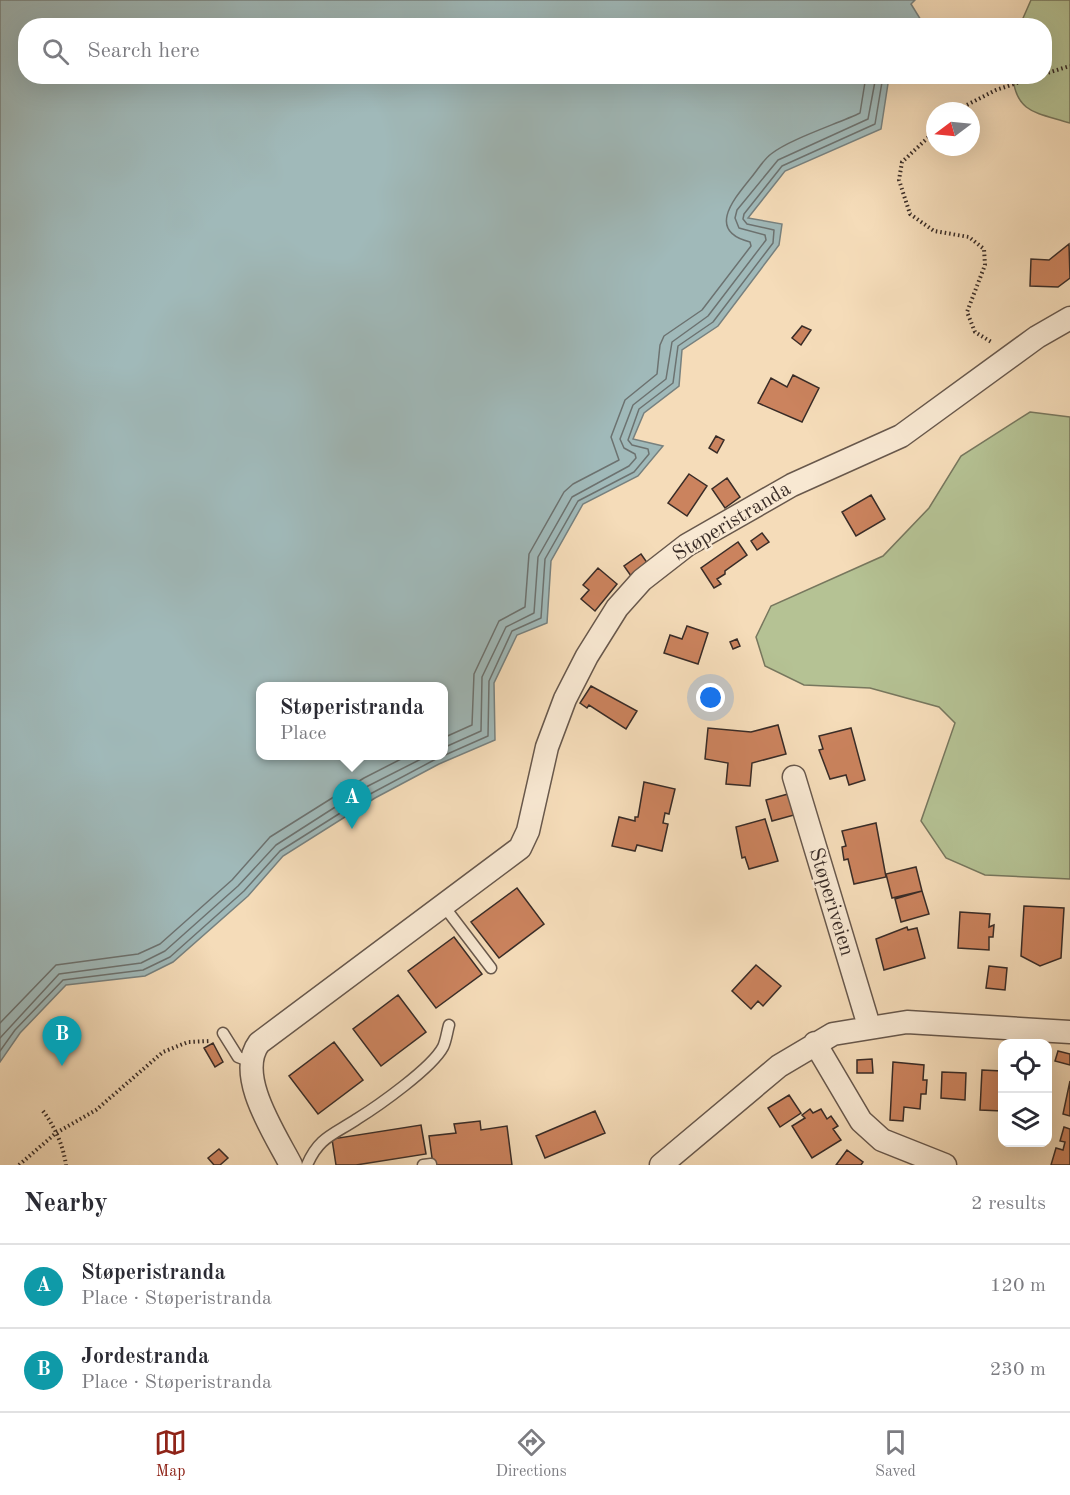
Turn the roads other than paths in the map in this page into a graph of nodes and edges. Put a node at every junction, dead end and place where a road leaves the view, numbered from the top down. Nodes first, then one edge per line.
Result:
1 (1070, 318) edge
2 (794, 777) dead end
3 (443, 905) junction
4 (491, 968) dead end
5 (448, 1025) dead end
6 (869, 1026) junction
7 (1070, 1032) edge
8 (223, 1034) dead end
9 (815, 1043) junction
10 (251, 1062) junction
11 (291, 1165) edge
12 (307, 1165) edge
13 (661, 1165) edge
14 (945, 1165) edge

1 - 3 street, Støperistranda
2 - 6 street, Støperiveien
3 - 4 lane
3 - 10 street, Støperistranda
5 - 12 lane
6 - 7 street
6 - 9 street
8 - 10 lane
9 - 13 street
9 - 14 street
10 - 11 street

